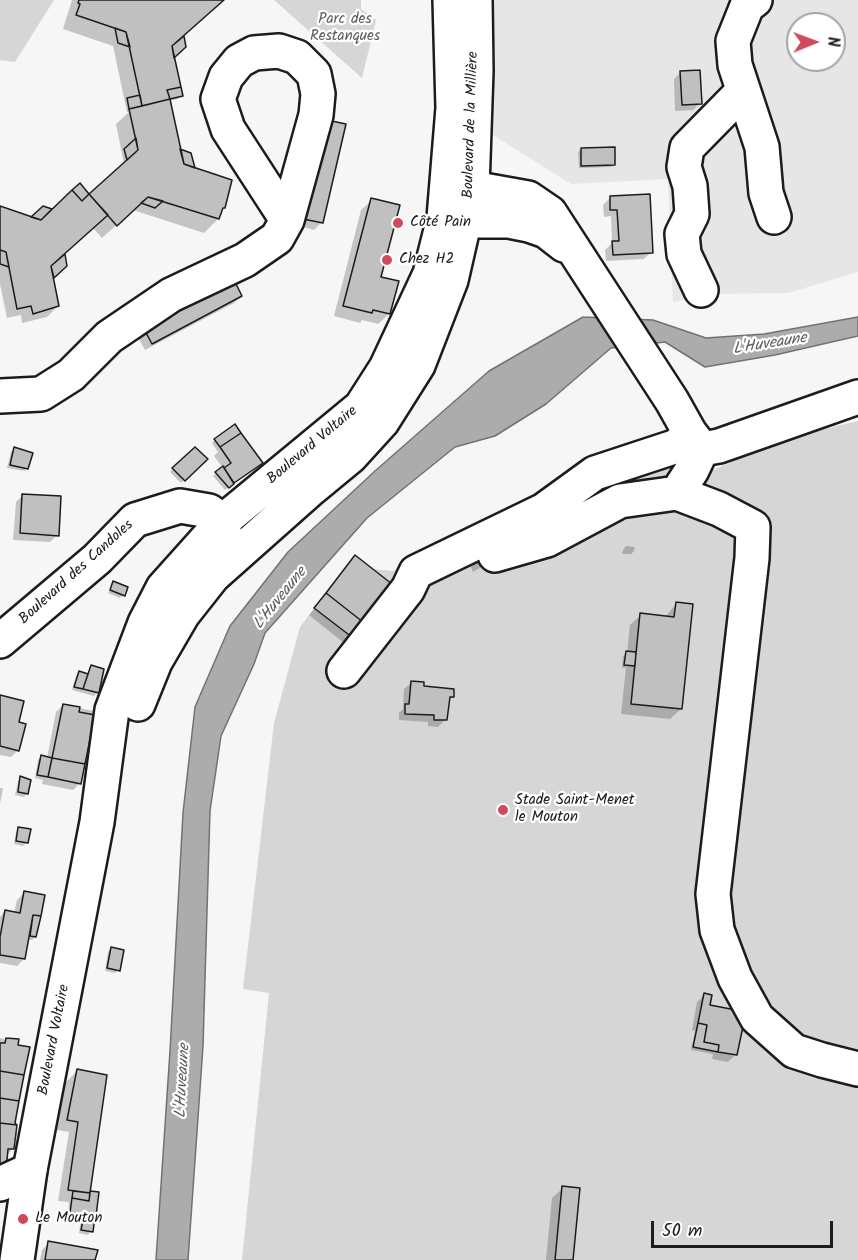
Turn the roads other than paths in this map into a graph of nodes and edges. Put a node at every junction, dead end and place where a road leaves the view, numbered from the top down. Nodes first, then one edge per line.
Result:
1 (450, 0) edge
2 (475, 0) edge
3 (749, 2) edge
4 (743, 91) junction
5 (460, 207) junction
6 (774, 217) dead end
7 (287, 220) junction
8 (701, 290) dead end
9 (0, 396) edge
10 (858, 398) edge
11 (696, 441) junction
12 (311, 489) joint
13 (677, 493) junction
14 (228, 533) junction
15 (495, 555) dead end
16 (0, 640) edge
17 (344, 671) dead end
18 (98, 822) junction
19 (858, 1069) edge
20 (30, 1170) junction
21 (0, 1184) edge
22 (16, 1260) edge

1 - 5 main road
2 - 5 main road, Boulevard de la Millière
3 - 4 main road
4 - 6 main road
4 - 8 main road
5 - 11 main road
5 - 12 main road, Boulevard de la Millière
5 - 14 main road, Boulevard Voltaire
7 - 7 main road
7 - 9 main road
10 - 11 main road
11 - 13 main road
11 - 17 main road
12 - 14 main road, Boulevard Voltaire
13 - 15 main road
13 - 19 main road
14 - 16 main road, Boulevard des Candoles
14 - 18 main road, Boulevard Voltaire
14 - 18 main road, Boulevard Voltaire
18 - 20 main road, Boulevard Voltaire
20 - 21 main road
20 - 22 main road, Boulevard Voltaire

